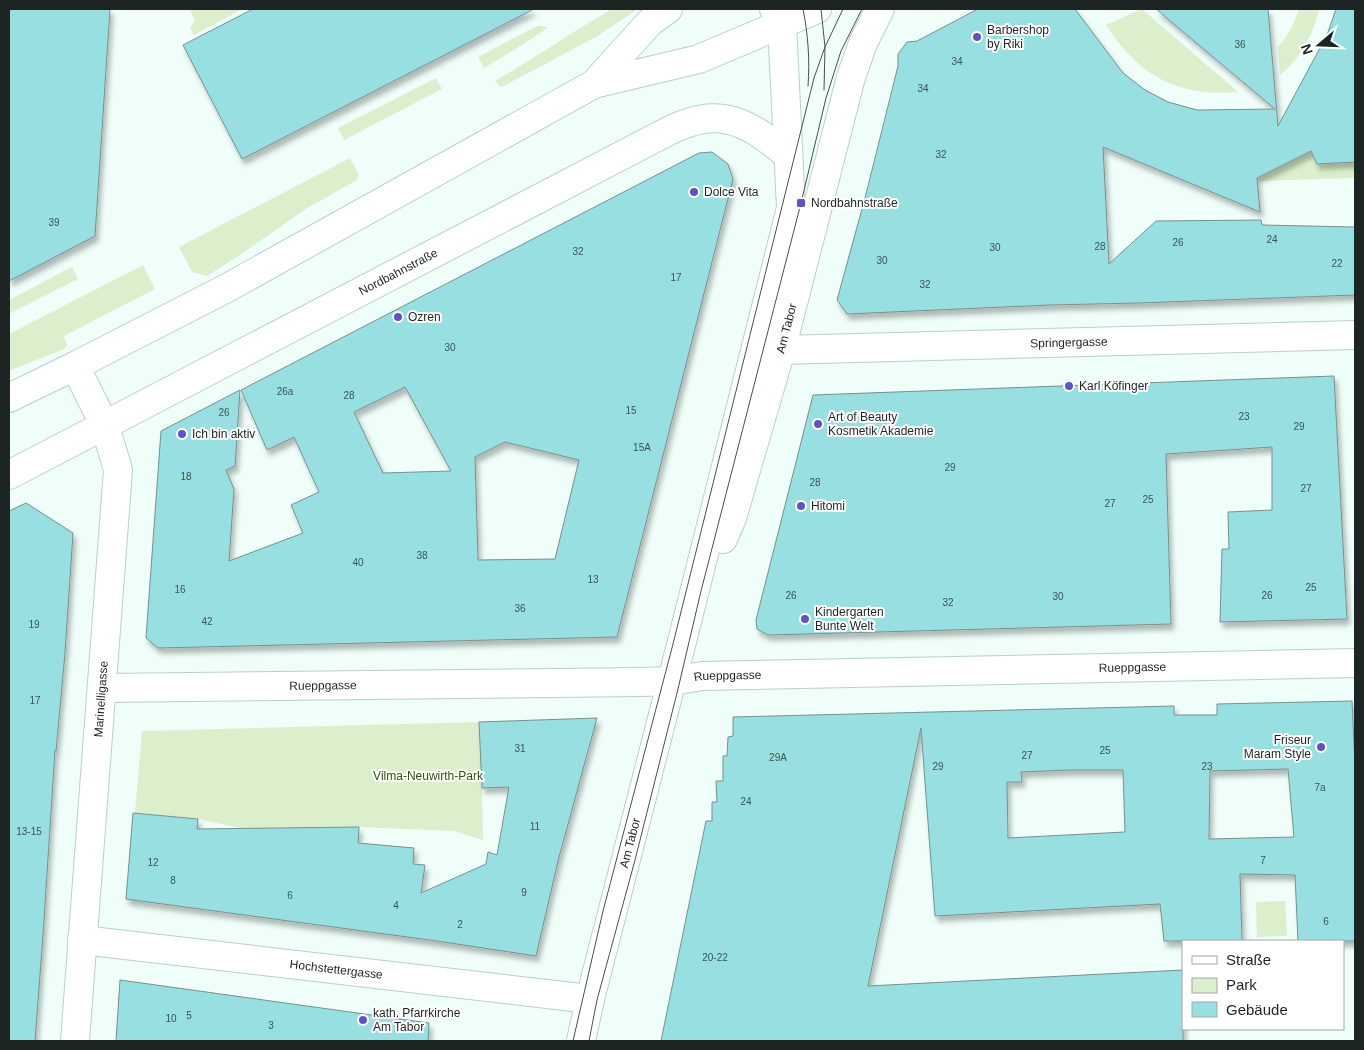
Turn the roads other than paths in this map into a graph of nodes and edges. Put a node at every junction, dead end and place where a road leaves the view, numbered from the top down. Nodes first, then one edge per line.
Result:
1 (668, 9) edge
2 (817, 9) edge
3 (880, 9) edge
4 (778, 16) edge
5 (594, 84) junction
6 (788, 155) junction
7 (1355, 335) edge
8 (781, 350) junction
9 (74, 366) junction
10 (9, 398) edge
11 (105, 426) junction
12 (9, 475) edge
13 (681, 645) junction
14 (1355, 663) edge
15 (672, 681) junction
16 (102, 688) junction
17 (82, 940) junction
18 (590, 999) junction
19 (75, 1041) edge
20 (581, 1041) edge

1 - 5 street
2 - 4 street
3 - 8 street, Am Tabor
4 - 5 street
4 - 6 street, Am Tabor
5 - 9 street
6 - 11 street, Nordbahnstraße
6 - 13 street, Am Tabor
7 - 8 street, Springergasse
8 - 13 street, Am Tabor
9 - 10 street
9 - 11 street, Marinelligasse
11 - 12 street, Nordbahnstraße
11 - 16 street, Marinelligasse
13 - 15 street, Am Tabor
14 - 15 street, Rueppgasse
15 - 16 street, Rueppgasse
15 - 18 street, Am Tabor
16 - 17 street, Marinelligasse
17 - 18 street, Hochstettergasse
17 - 19 street, Marinelligasse
18 - 20 street, Am Tabor

